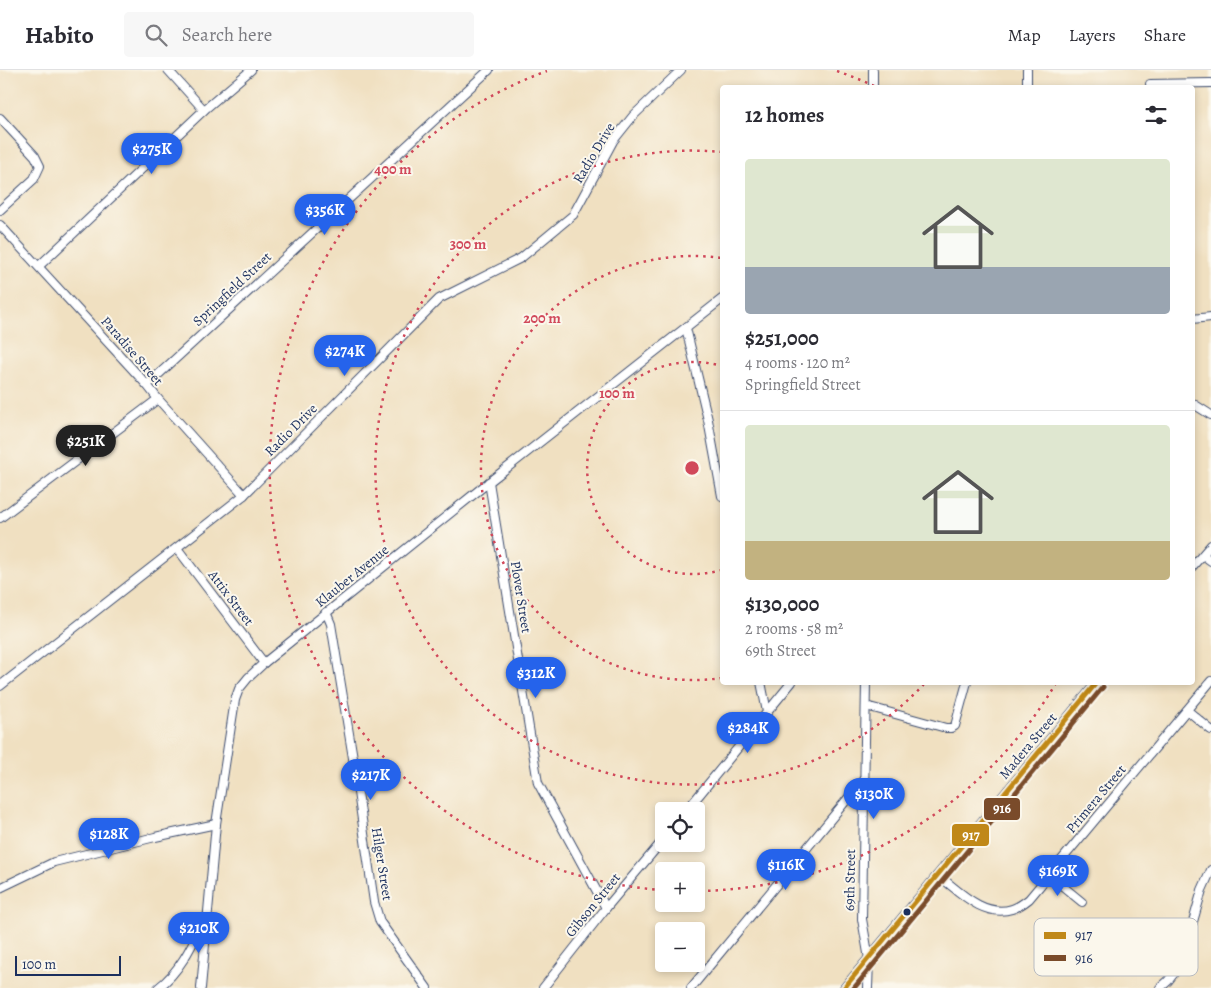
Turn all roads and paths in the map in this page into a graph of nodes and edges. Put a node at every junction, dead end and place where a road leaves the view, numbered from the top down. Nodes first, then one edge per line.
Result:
1 (168, 70) edge
2 (251, 70) edge
3 (489, 70) edge
4 (682, 70) edge
5 (873, 70) edge
6 (1027, 70) edge
7 (1211, 82) edge
8 (1150, 84) dead end
9 (872, 85) edge
10 (1027, 85) edge
11 (204, 110) junction
12 (0, 118) edge
13 (0, 210) edge
14 (0, 225) edge
15 (39, 266) junction
16 (720, 302) edge
17 (1211, 317) edge
18 (1195, 319) edge
19 (686, 328) junction
20 (146, 384) junction
21 (158, 399) junction
22 (1195, 405) edge
23 (1211, 415) edge
24 (489, 482) junction
25 (720, 485) edge
26 (244, 495) junction
27 (0, 518) edge
28 (1211, 545) edge
29 (177, 548) junction
30 (1203, 555) junction
31 (1211, 561) edge
32 (1195, 564) edge
33 (326, 612) junction
34 (264, 663) junction
35 (1211, 681) edge
36 (762, 685) edge
37 (790, 685) edge
38 (866, 685) edge
39 (967, 685) edge
40 (1095, 685) edge
41 (0, 686) edge
42 (866, 706) junction
43 (1187, 710) junction
44 (767, 712) junction
45 (1211, 730) edge
46 (864, 779) junction
47 (693, 802) edge
48 (216, 824) junction
49 (655, 850) edge
50 (1211, 870) edge
51 (938, 875) junction
52 (1049, 875) junction
53 (0, 888) edge
54 (208, 900) junction
55 (1082, 902) dead end
56 (606, 908) junction
57 (1194, 918) edge
58 (868, 958) junction
59 (1172, 976) edge
60 (158, 988) edge
61 (201, 988) edge
62 (428, 988) edge
63 (543, 988) edge
64 (690, 988) edge
65 (844, 988) edge
66 (868, 988) edge
67 (1160, 988) edge

1 - 11 street
2 - 11 street
3 - 20 street, Springfield Street
4 - 26 street, Radio Drive
5 - 9 street
6 - 10 street
7 - 8 street
11 - 15 street
12 - 13 street
14 - 15 street, Paradise Street
15 - 20 street, Paradise Street
16 - 19 street, Klauber Avenue
17 - 18 street
19 - 24 street, Klauber Avenue
19 - 25 street
20 - 21 street, Paradise Street
21 - 26 street, Paradise Street
21 - 27 street
22 - 23 street
24 - 33 street, Klauber Avenue
24 - 56 street, Plover Street
26 - 29 street, Radio Drive
28 - 30 street
29 - 34 street, Attix Street
29 - 41 street, Radio Drive
30 - 31 street
30 - 32 street
33 - 34 street, Klauber Avenue
33 - 62 street, Hilger Street
34 - 48 street, Klauber Avenue
35 - 43 street, Primera Street
36 - 44 street
37 - 44 street
38 - 42 street, 69th Street
39 - 42 street
40 - 51 street, Madera Street
42 - 46 street, 69th Street
43 - 45 street
43 - 52 street, Primera Street
44 - 47 street
46 - 58 street, 69th Street
46 - 64 street
48 - 53 street
48 - 54 street, Klauber Avenue
49 - 56 street, Gibson Street
50 - 57 street
51 - 52 street, Primera Street
51 - 58 street, Madera Street
52 - 55 street
54 - 60 street
54 - 61 street, Klauber Avenue
56 - 63 street, Gibson Street
58 - 65 street, Madera Street
58 - 66 street, 69th Street
59 - 67 street

